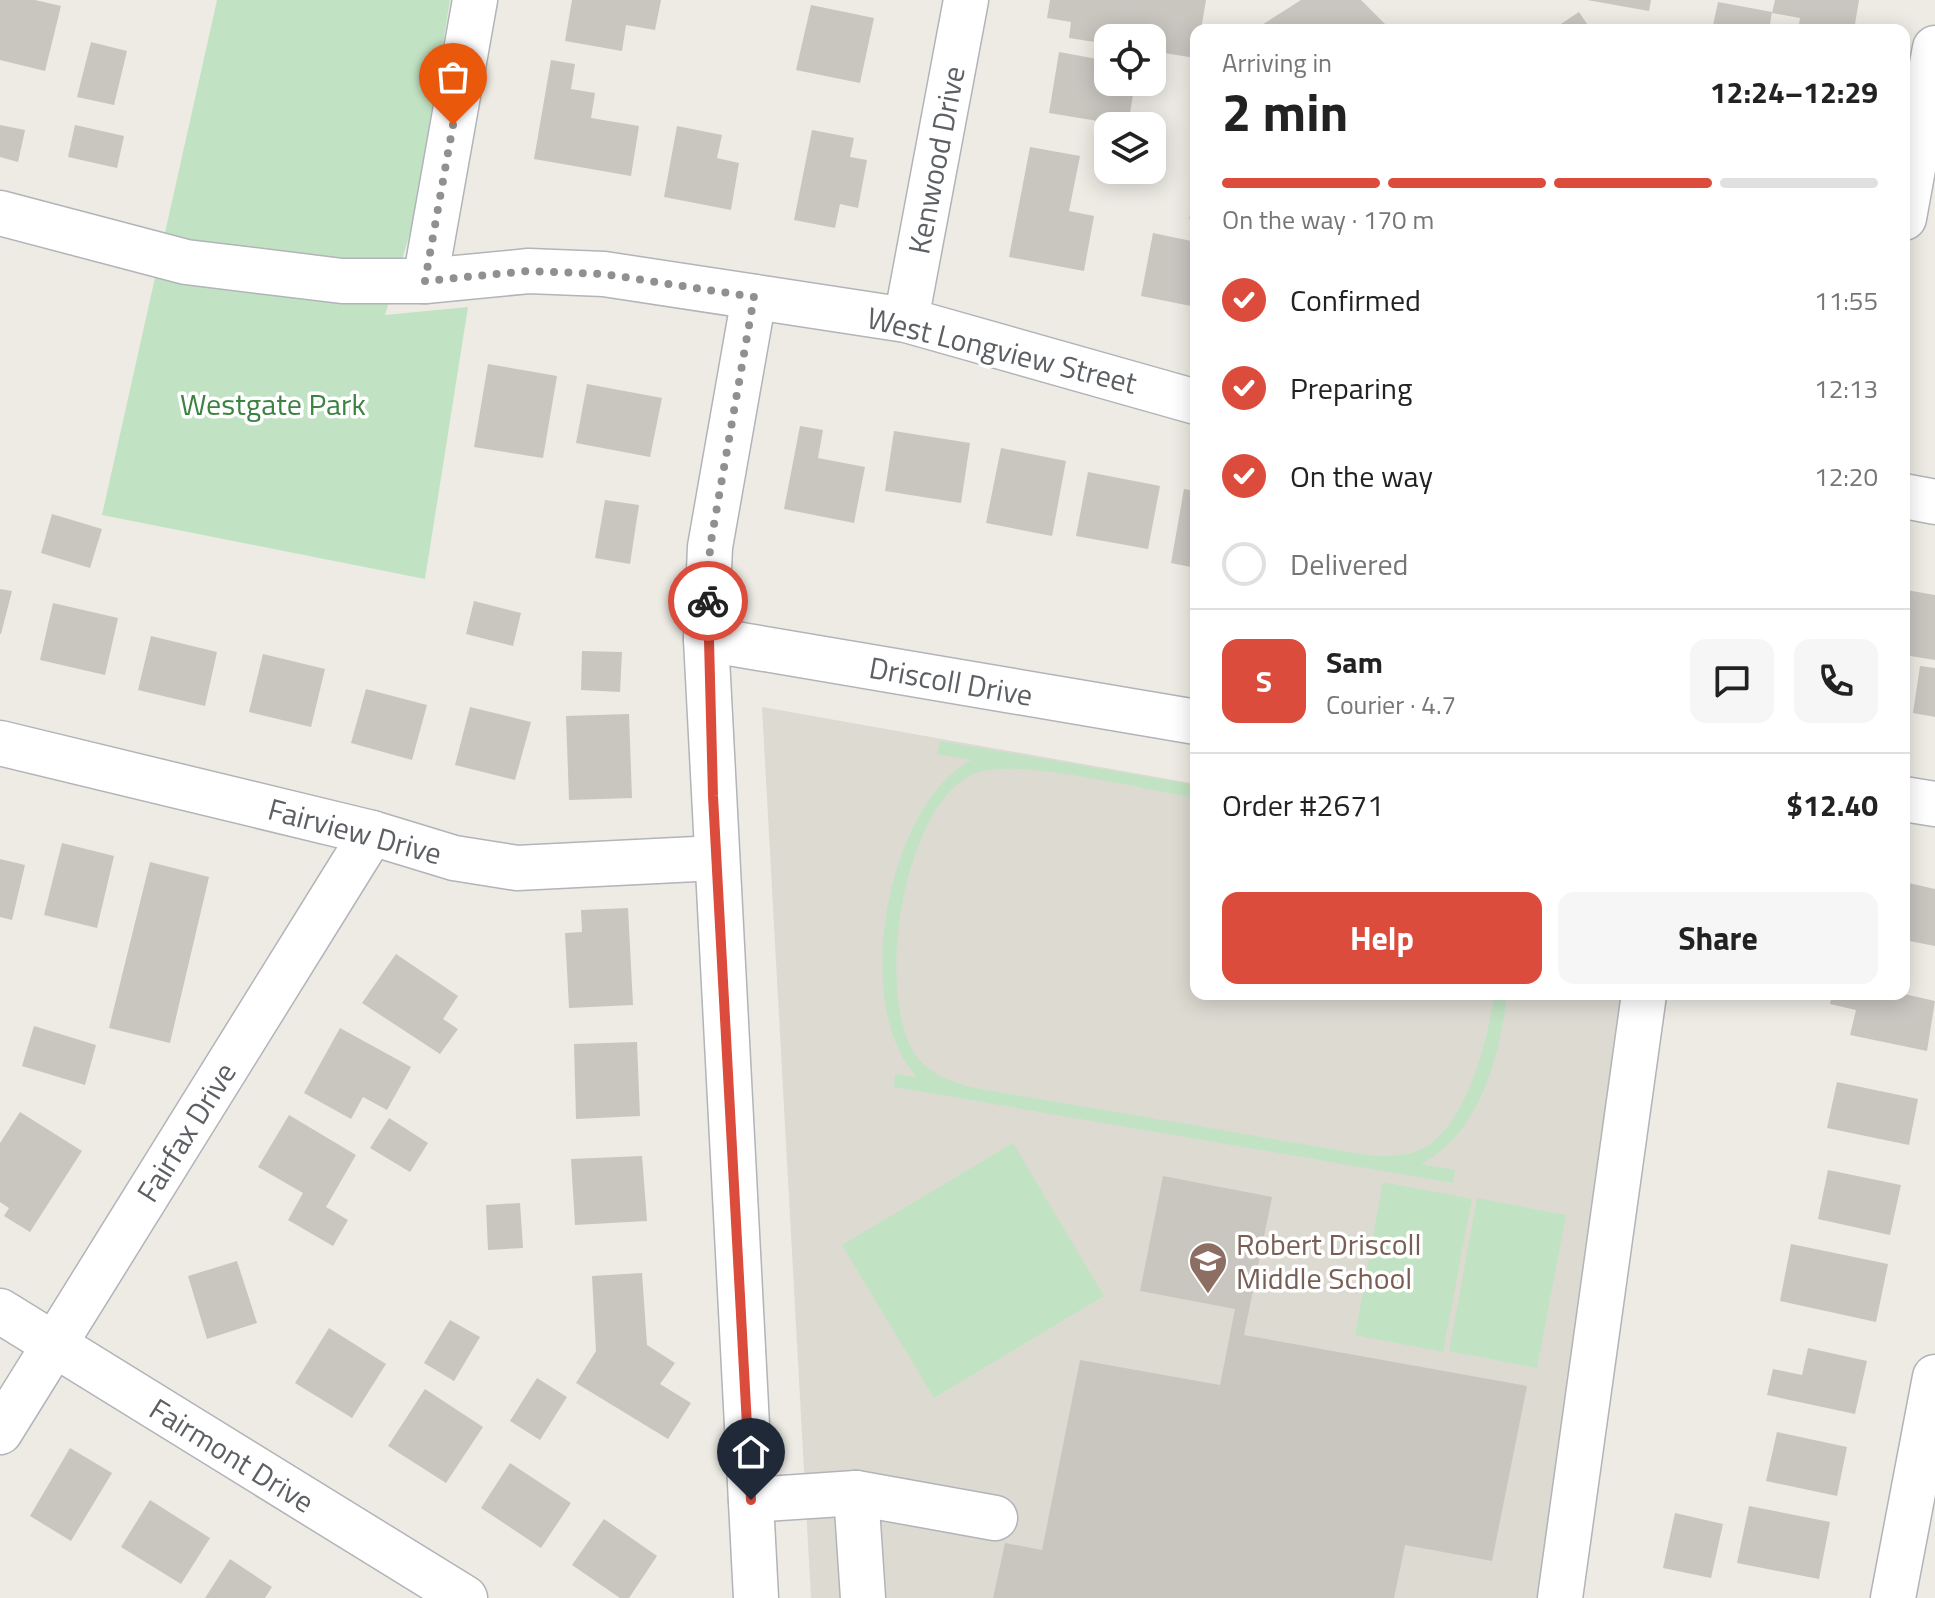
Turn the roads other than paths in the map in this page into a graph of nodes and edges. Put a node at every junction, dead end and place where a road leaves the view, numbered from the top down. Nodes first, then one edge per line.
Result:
1 (475, 0) edge
2 (966, 0) edge
3 (1935, 48) edge
4 (1910, 185) edge
5 (0, 213) edge
6 (425, 281) junction
7 (754, 297) junction
8 (906, 320) junction
9 (1190, 400) edge
10 (1910, 497) edge
11 (1935, 502) edge
12 (706, 639) junction
13 (1190, 721) edge
14 (0, 743) edge
15 (1910, 800) edge
16 (1935, 804) edge
17 (372, 833) junction
18 (716, 858) junction
19 (1643, 1000) edge
20 (0, 1311) edge
21 (53, 1344) junction
22 (1935, 1377) edge
23 (0, 1432) edge
24 (856, 1493) junction
25 (751, 1500) junction
26 (995, 1518) dead end
27 (465, 1598) edge
28 (756, 1598) edge
29 (863, 1598) edge
30 (1560, 1598) edge
31 (1893, 1598) edge

1 - 6 street
2 - 8 street, Kenwood Drive
3 - 4 street
5 - 6 street, West Longview Street
6 - 7 street, West Longview Street
7 - 8 street, West Longview Street
7 - 12 street
8 - 9 street, West Longview Street
10 - 11 street
12 - 13 street, Driscoll Drive
12 - 18 street
14 - 17 street, Fairview Drive
15 - 16 street
17 - 18 street, Fairview Drive
17 - 21 street, Fairfax Drive
18 - 25 street
19 - 30 street
20 - 21 street, Fairmont Drive
21 - 23 street, Fairfax Drive
21 - 27 street, Fairmont Drive
22 - 31 street
24 - 25 street
24 - 26 street
24 - 29 street
25 - 28 street

